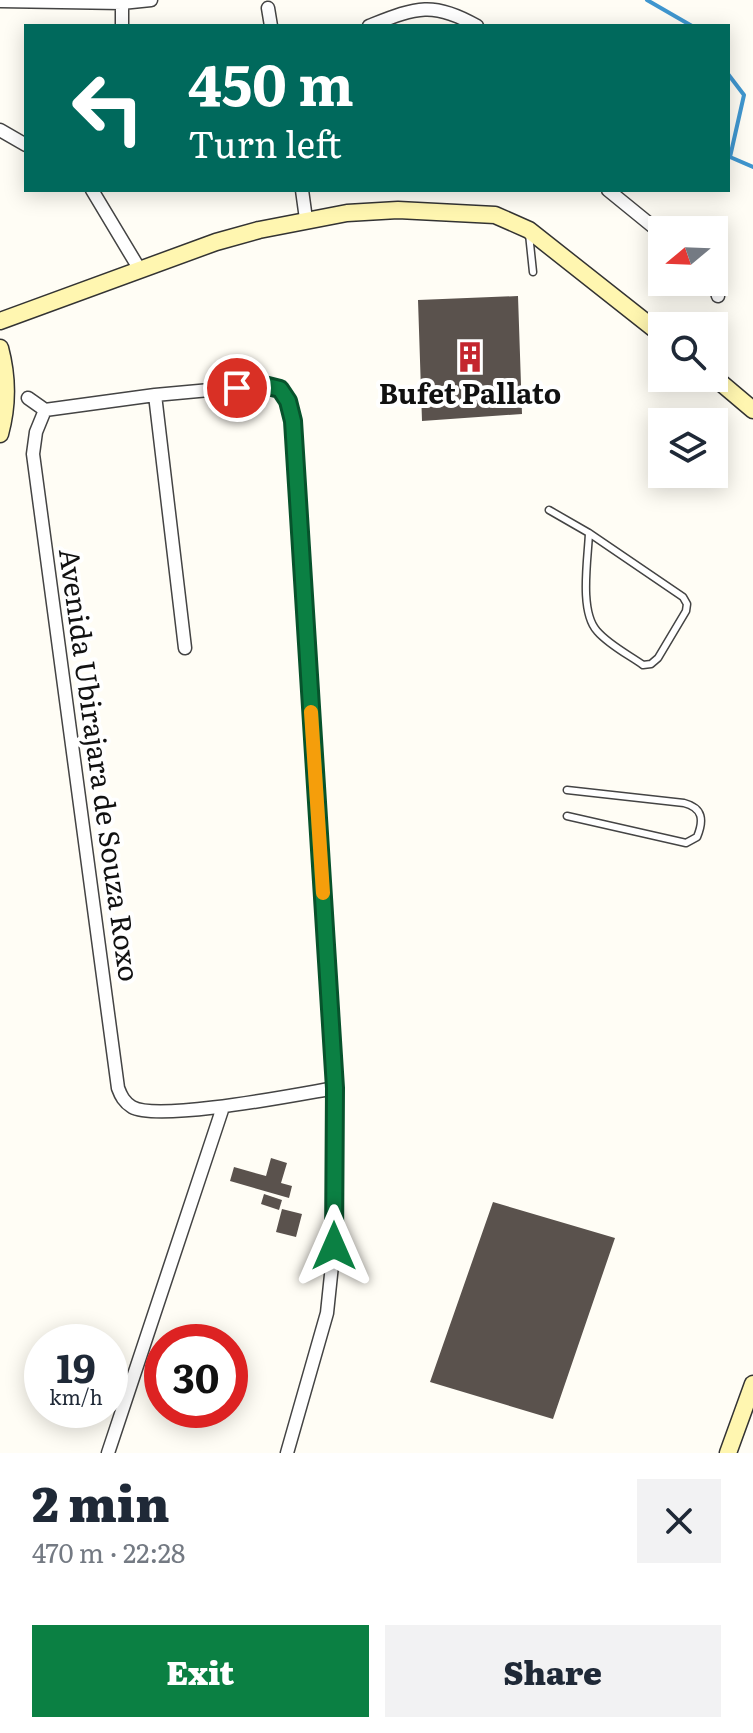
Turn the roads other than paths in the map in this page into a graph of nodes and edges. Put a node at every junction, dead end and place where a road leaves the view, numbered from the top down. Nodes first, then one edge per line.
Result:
1 (151, 0) edge
2 (0, 1) edge
3 (122, 3) junction
4 (268, 8) dead end
5 (122, 24) edge
6 (271, 24) edge
7 (374, 24) edge
8 (474, 24) edge
9 (0, 130) edge
10 (24, 144) edge
11 (93, 192) edge
12 (302, 192) edge
13 (610, 192) edge
14 (306, 219) junction
15 (648, 223) edge
16 (529, 230) junction
17 (140, 270) junction
18 (533, 272) dead end
19 (0, 321) edge
20 (648, 324) edge
21 (0, 348) edge
22 (728, 388) edge
23 (155, 395) junction
24 (28, 398) dead end
25 (753, 409) edge
26 (45, 410) junction
27 (0, 434) edge
28 (549, 510) dead end
29 (589, 533) junction
30 (185, 648) dead end
31 (567, 790) dead end
32 (567, 816) dead end
33 (335, 1088) junction
34 (223, 1107) junction
35 (753, 1384) edge
36 (749, 1409) edge
37 (108, 1453) edge
38 (287, 1453) edge
39 (728, 1453) edge

1 - 3 street
2 - 3 street
3 - 5 street
4 - 6 street
7 - 8 street
9 - 10 street
11 - 17 street
12 - 14 street
13 - 15 street
14 - 16 main road
14 - 17 main road
16 - 18 lane
16 - 20 main road
17 - 19 main road
21 - 27 main road
22 - 25 main road
23 - 26 street
23 - 30 street
23 - 33 street
24 - 26 street
26 - 34 street, Avenida Ubirajara de Souza Roxo
28 - 29 lane
29 - 29 lane
31 - 32 lane
33 - 34 street
33 - 38 street
34 - 37 street
35 - 36 main road
36 - 39 main road

